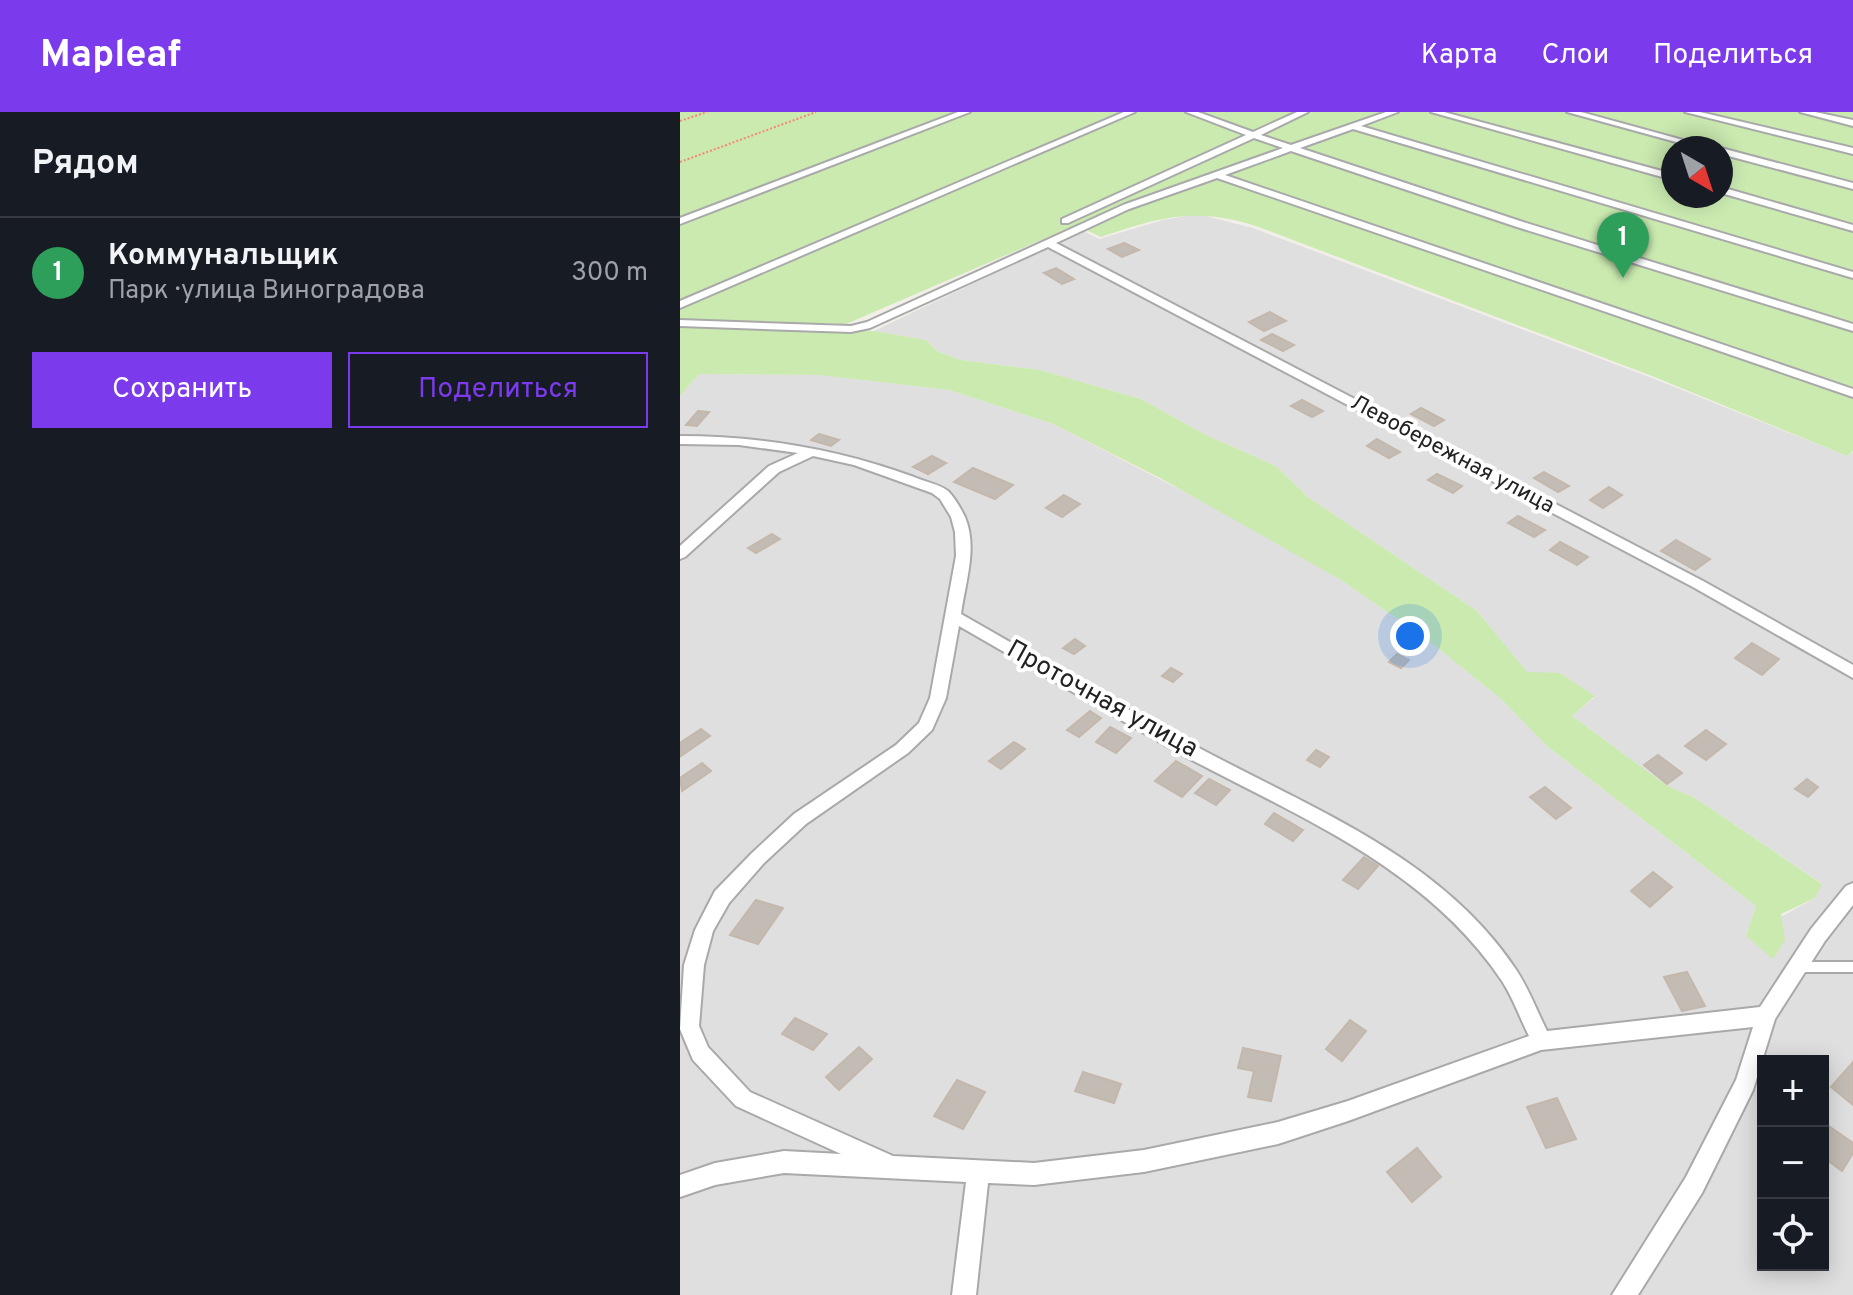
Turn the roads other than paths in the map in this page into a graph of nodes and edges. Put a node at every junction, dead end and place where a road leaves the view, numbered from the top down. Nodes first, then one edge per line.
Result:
1 (966, 112) edge
2 (1131, 112) edge
3 (1190, 112) edge
4 (1304, 112) edge
5 (1394, 112) edge
6 (1435, 112) edge
7 (1571, 112) edge
8 (1689, 112) edge
9 (1804, 112) edge
10 (1853, 123) edge
11 (1354, 127) junction
12 (1254, 136) junction
13 (1662, 136) edge
14 (1289, 149) junction
15 (1853, 151) edge
16 (1733, 154) edge
17 (1661, 174) edge
18 (1217, 175) junction
19 (1853, 186) edge
20 (1733, 193) edge
21 (680, 221) edge
22 (1065, 221) dead end
23 (1853, 228) edge
24 (1048, 243) junction
25 (1853, 275) edge
26 (680, 305) edge
27 (680, 323) edge
28 (1853, 328) edge
29 (1853, 393) edge
30 (680, 440) edge
31 (811, 452) junction
32 (680, 554) edge
33 (953, 616) junction
34 (1853, 672) edge
35 (1853, 891) edge
36 (1797, 967) junction
37 (1853, 967) edge
38 (1766, 1016) junction
39 (1541, 1041) junction
40 (893, 1166) junction
41 (978, 1174) junction
42 (680, 1186) edge
43 (964, 1295) edge
44 (1624, 1295) edge

1 - 21 street
2 - 26 street
3 - 12 street
4 - 12 street
5 - 11 street
6 - 17 street
7 - 13 street
8 - 15 street
9 - 10 street
11 - 14 street
11 - 25 street
12 - 14 street
12 - 22 street
14 - 18 street
14 - 28 street
16 - 19 street
18 - 24 street
18 - 29 street
20 - 23 street
24 - 27 street
24 - 34 street, Левобережная улица
30 - 31 street
31 - 32 street
31 - 33 street
33 - 39 street, Проточная улица
33 - 40 street
35 - 36 street
36 - 37 lane
36 - 38 street
38 - 39 street
38 - 44 street
39 - 41 street
40 - 41 street
40 - 42 street
41 - 43 street

